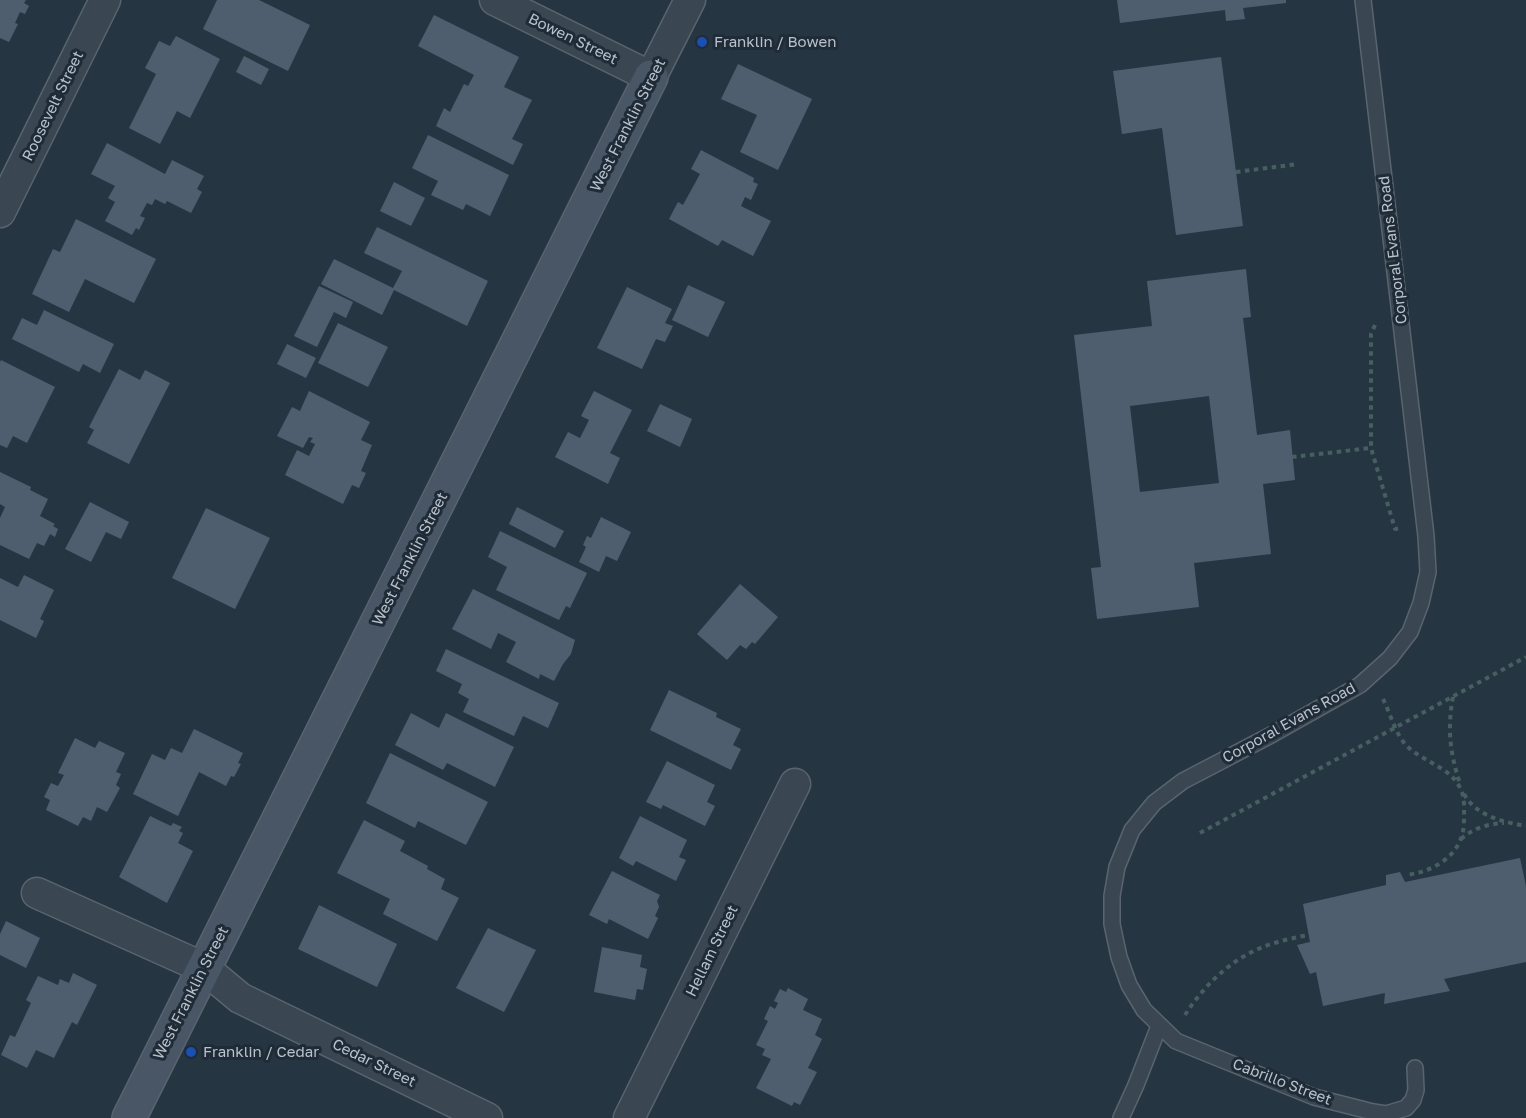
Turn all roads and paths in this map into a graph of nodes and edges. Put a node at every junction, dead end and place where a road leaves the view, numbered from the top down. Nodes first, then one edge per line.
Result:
1 (105, 0) edge
2 (495, 0) edge
3 (690, 0) edge
4 (1364, 0) edge
5 (651, 77) junction
6 (1298, 164) dead end
7 (1236, 172) dead end
8 (0, 212) edge
9 (1396, 281) junction
10 (1371, 448) junction
11 (1293, 457) dead end
12 (1401, 528) dead end
13 (1526, 657) edge
14 (1453, 696) junction
15 (1383, 698) dead end
16 (1396, 727) junction
17 (795, 784) dead end
18 (1462, 790) junction
19 (1507, 823) junction
20 (1526, 826) edge
21 (1200, 833) dead end
22 (1460, 841) junction
23 (1406, 875) dead end
24 (37, 893) dead end
25 (1309, 935) dead end
26 (204, 968) junction
27 (1159, 1026) junction
28 (1174, 1039) junction
29 (1415, 1068) dead end
30 (129, 1118) edge
31 (488, 1118) edge
32 (629, 1118) edge
33 (1121, 1118) edge

1 - 8 street, Roosevelt Street
2 - 5 street, Bowen Street
3 - 5 street, West Franklin Street
4 - 9 lane, Corporal Evans Road
5 - 26 street, West Franklin Street
6 - 7 path
9 - 10 path
9 - 27 lane, Corporal Evans Road
10 - 11 path
10 - 12 path
13 - 14 path
14 - 16 path
14 - 18 path
15 - 16 path
16 - 18 path
16 - 21 path
17 - 32 street, Hellam Street
18 - 19 path
18 - 22 path
19 - 20 path
19 - 22 path
22 - 23 path
24 - 26 street, Cedar Street
25 - 28 path
26 - 30 street, West Franklin Street
26 - 31 street, Cedar Street
27 - 28 lane, Cabrillo Street
27 - 33 lane
28 - 29 lane, Cabrillo Street

